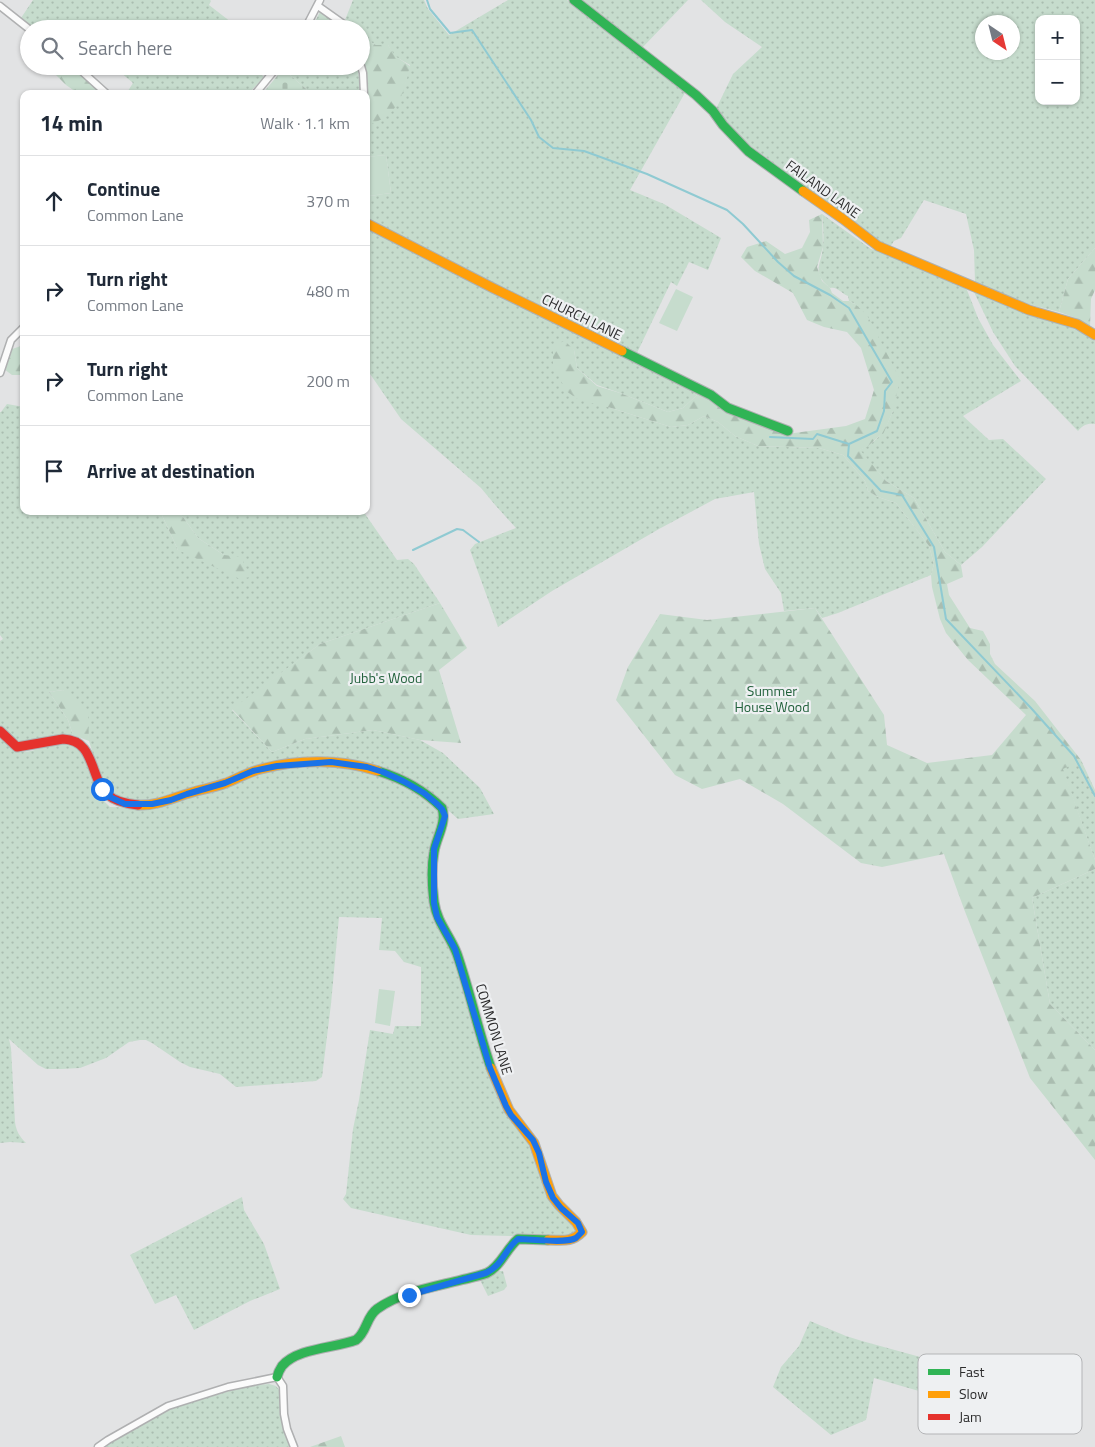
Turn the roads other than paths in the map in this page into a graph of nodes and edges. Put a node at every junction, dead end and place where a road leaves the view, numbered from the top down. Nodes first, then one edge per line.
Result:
1 (574, 0) edge
2 (319, 3) edge
3 (0, 6) edge
4 (309, 20) edge
5 (339, 20) edge
6 (20, 22) edge
7 (86, 75) edge
8 (271, 75) edge
9 (363, 75) edge
10 (103, 90) edge
11 (258, 90) edge
12 (364, 90) edge
13 (370, 225) edge
14 (20, 331) edge
15 (1095, 335) edge
16 (0, 373) edge
17 (788, 431) dead end
18 (0, 731) edge
19 (276, 1377) junction
20 (98, 1447) edge
21 (294, 1447) edge

1 - 15 street, FAILAND LANE
2 - 4 street
2 - 5 street
3 - 6 street
7 - 10 street
8 - 11 street
9 - 12 street
13 - 17 street, CHURCH LANE
14 - 16 street
18 - 19 street, COMMON LANE
19 - 20 street
19 - 21 street

